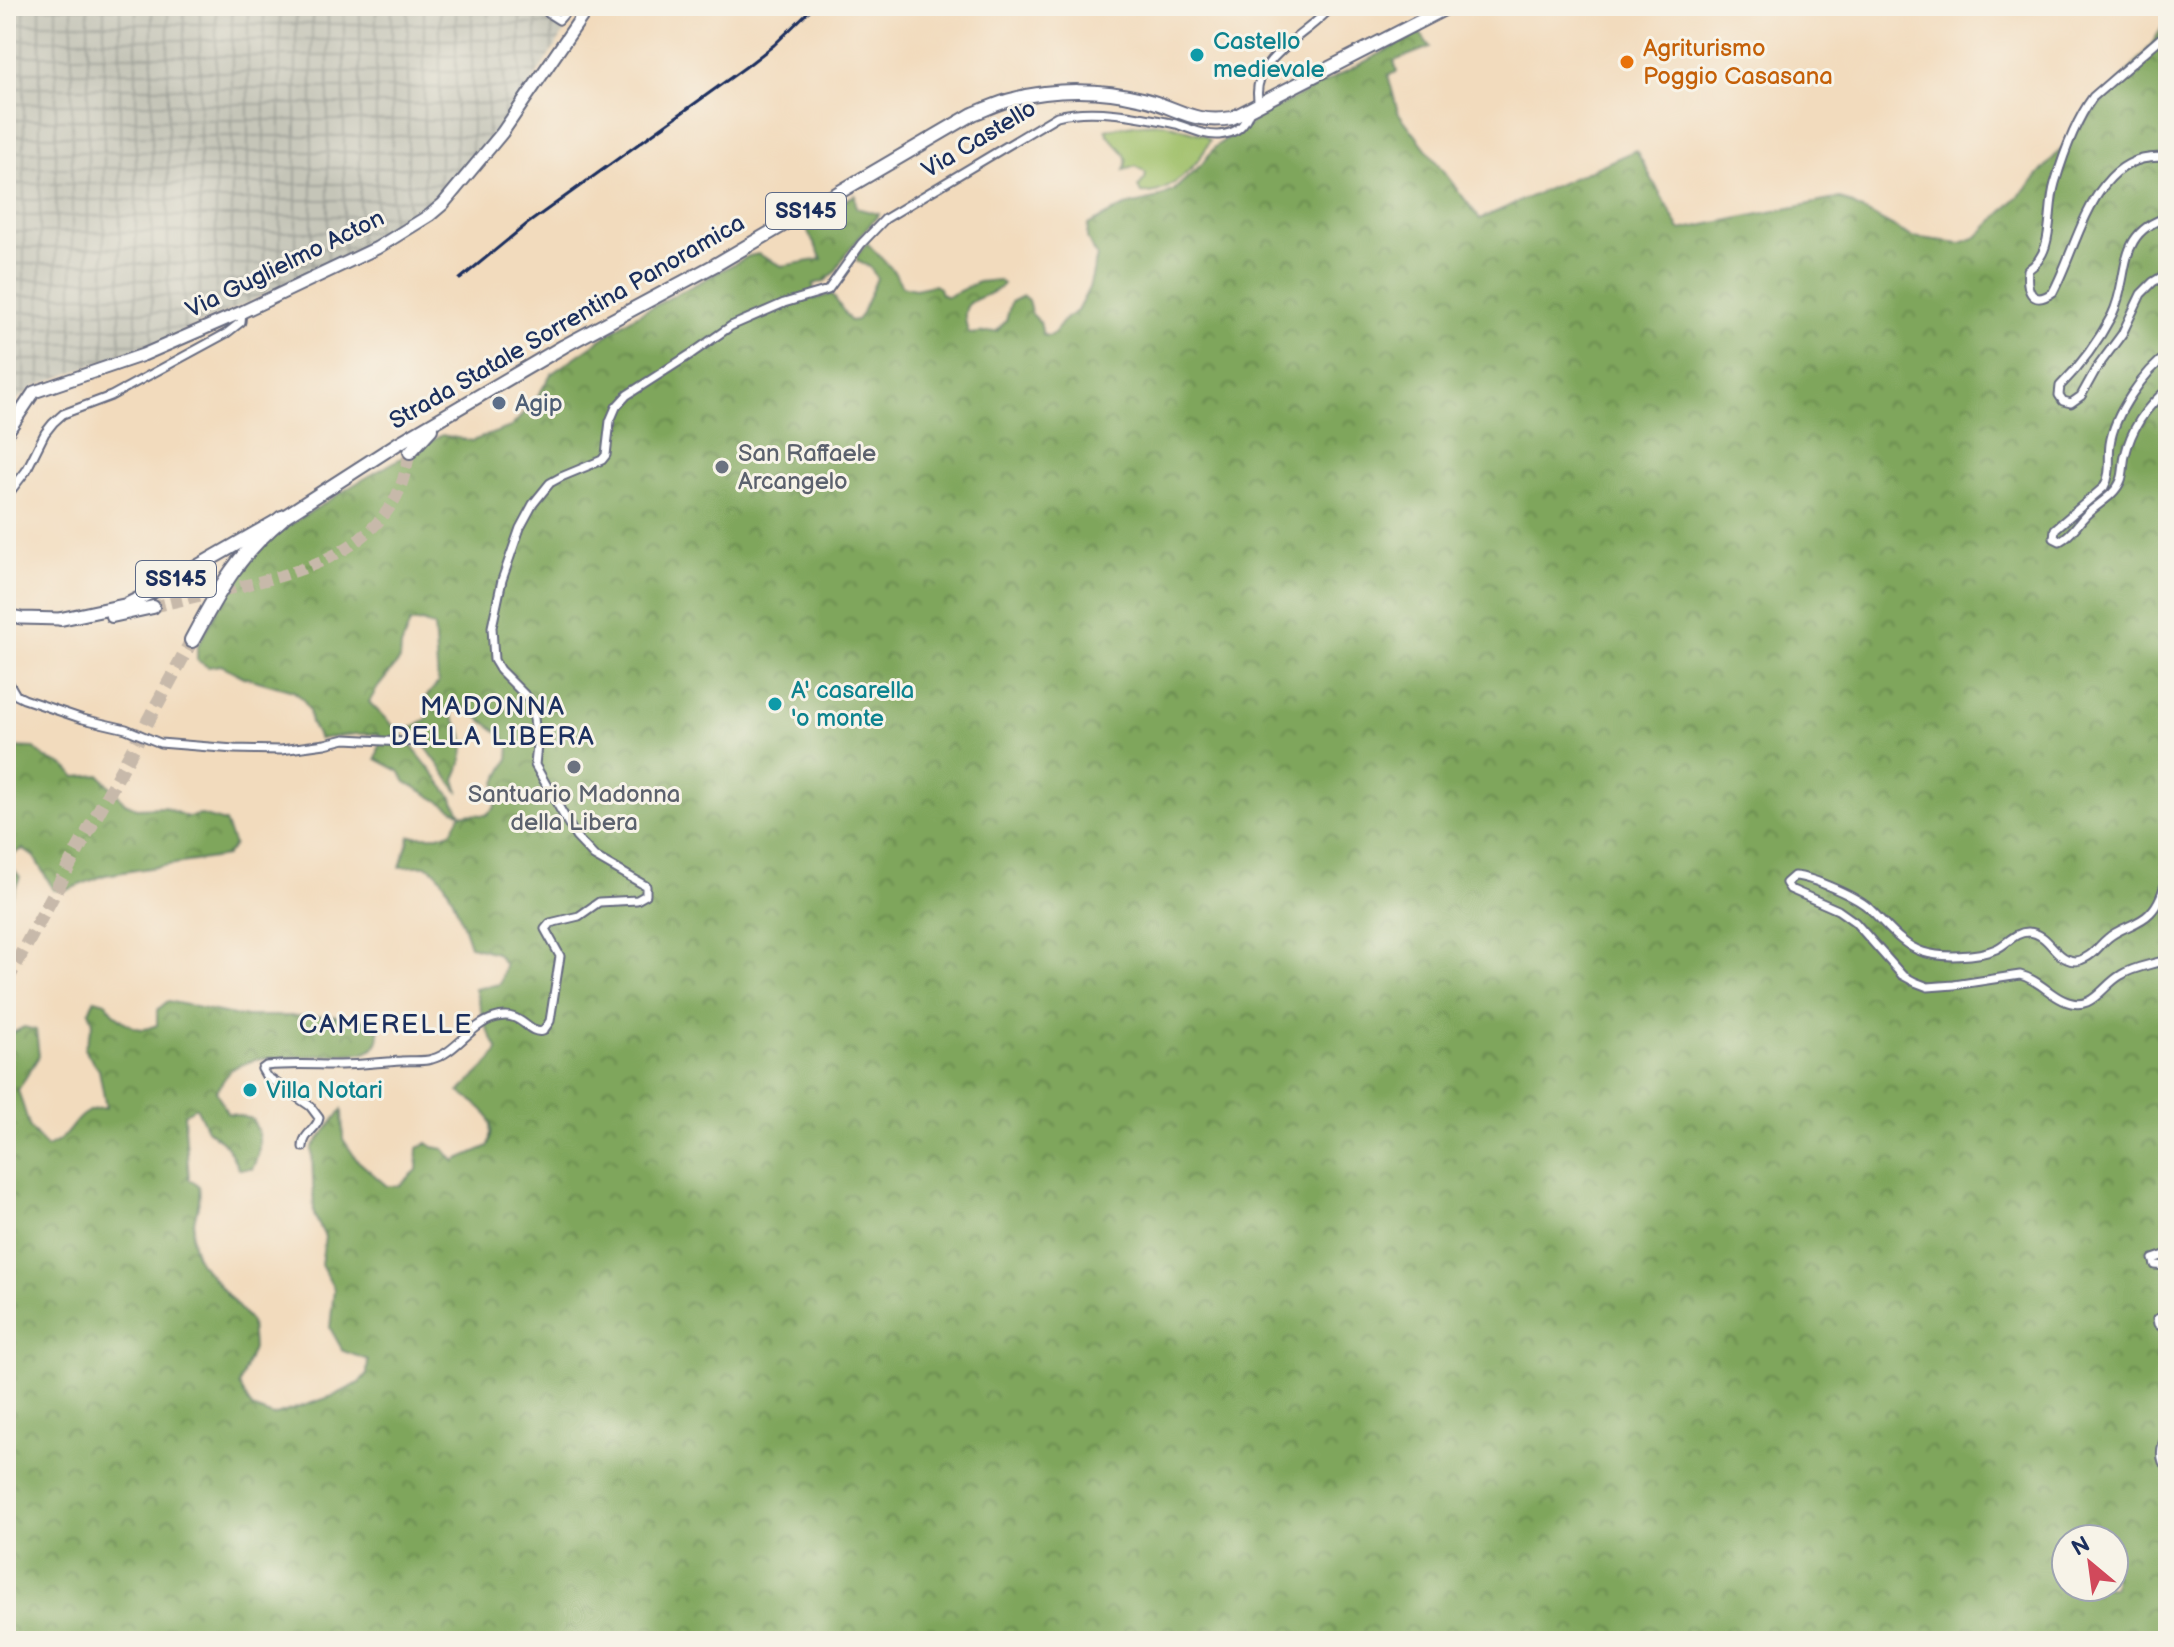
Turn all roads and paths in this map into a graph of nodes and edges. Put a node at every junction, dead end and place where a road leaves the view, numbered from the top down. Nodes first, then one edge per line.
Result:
1 (547, 6) edge
2 (589, 6) edge
3 (1332, 6) edge
4 (1450, 6) edge
5 (569, 9) edge
6 (579, 21) junction
7 (2168, 32) edge
8 (1255, 106) junction
9 (2168, 158) edge
10 (2168, 217) edge
11 (2168, 273) edge
12 (242, 312) junction
13 (2168, 355) edge
14 (2168, 389) edge
15 (445, 415) junction
16 (6, 434) edge
17 (410, 452) tunnel mouth
18 (6, 497) edge
19 (282, 518) junction
20 (153, 607) tunnel mouth
21 (6, 615) edge
22 (61, 619) junction
23 (192, 640) tunnel mouth
24 (6, 678) edge
25 (413, 741) dead end
26 (2168, 875) edge
27 (2168, 959) edge
28 (303, 1147) dead end
29 (2168, 1254) edge
30 (2168, 1266) edge
31 (2168, 1314) edge
32 (2168, 1326) edge
33 (2168, 1349) edge
34 (2168, 1357) edge
35 (2168, 1432) edge
36 (2168, 1463) edge

1 - 5 street
2 - 6 street, Via Guglielmo Acton
3 - 8 street
4 - 8 main road, Strada Statale Sorrentina Panoramica / SS145
5 - 6 street
6 - 12 street, Via Guglielmo Acton
7 - 9 street
8 - 15 main road, Strada Statale Sorrentina Panoramica / SS145
8 - 28 street, Via Castello
10 - 11 street
12 - 16 street, Via Guglielmo Acton
12 - 18 street
13 - 14 street
15 - 17 main road, SS145
15 - 19 main road, Strada Statale Sorrentina Panoramica / SS145
19 - 22 main road, SS145
19 - 23 highway
20 - 22 main road, SS145
21 - 22 street, SS145
24 - 25 street
26 - 27 street
29 - 30 street
31 - 32 street
33 - 34 street
35 - 36 street

